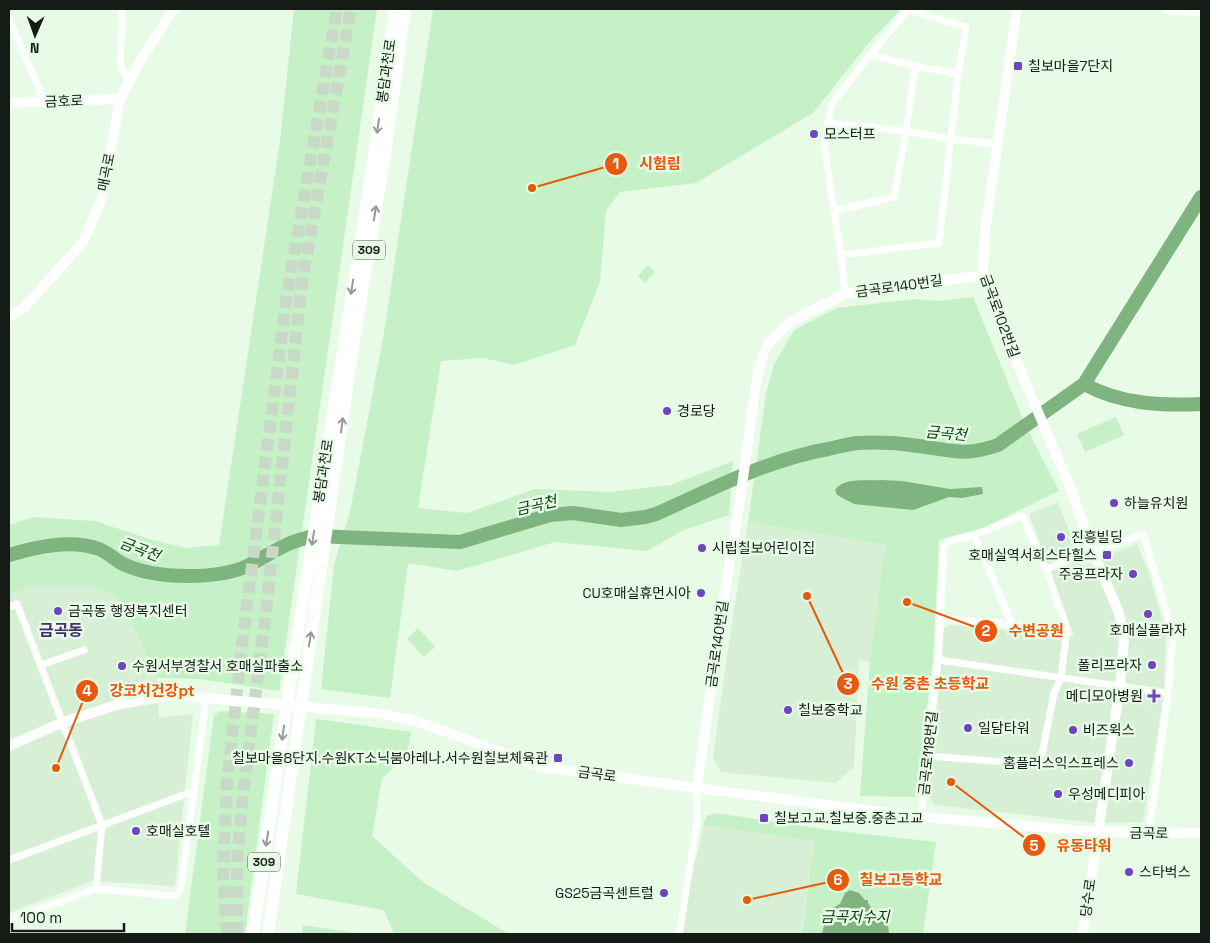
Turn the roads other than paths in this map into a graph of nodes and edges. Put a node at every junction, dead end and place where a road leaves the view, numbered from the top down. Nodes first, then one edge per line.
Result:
1 (122, 9) edge
2 (174, 9) edge
3 (395, 9) edge
4 (405, 9) edge
5 (1017, 9) edge
6 (1168, 9) edge
7 (1201, 12) edge
8 (9, 20) edge
9 (870, 55) junction
10 (915, 66) junction
11 (958, 74) junction
12 (129, 84) junction
13 (120, 99) junction
14 (45, 102) junction
15 (9, 103) edge
16 (828, 123) junction
17 (906, 131) junction
18 (950, 139) junction
19 (999, 144) junction
20 (834, 211) junction
21 (841, 255) junction
22 (983, 275) junction
23 (845, 294) junction
24 (9, 317) edge
25 (326, 490) junction
26 (974, 534) junction
27 (1093, 552) junction
28 (1046, 569) junction
29 (9, 607) edge
30 (940, 618) junction
31 (1012, 624) junction
32 (1067, 628) junction
33 (84, 650) dead end
34 (938, 660) junction
35 (41, 665) junction
36 (1061, 678) junction
37 (1120, 685) junction
38 (1168, 693) junction
39 (206, 698) junction
40 (61, 723) junction
41 (9, 746) edge
42 (928, 756) junction
43 (697, 788) junction
44 (194, 791) junction
45 (921, 817) junction
46 (102, 825) junction
47 (1098, 832) junction
48 (1149, 833) junction
49 (1201, 833) edge
50 (9, 860) edge
51 (96, 889) junction
52 (9, 920) edge
53 (253, 934) edge
54 (268, 934) edge
55 (679, 934) edge
56 (1083, 934) edge

1 - 12 street
2 - 12 street, 매곡로
3 -> 25 highway, 봉담과천로 / 309
25 -> 4 highway, 봉담과천로 / 309
5 - 19 street, 금곡로102번길
6 - 7 street
8 - 14 street
9 - 10 street
9 - 11 street
9 - 16 street
10 - 11 street
10 - 17 street
11 - 18 street
12 - 13 street, 매곡로
13 - 14 street, 금호로
13 - 24 street, 매곡로
14 - 15 street, 금호로
16 - 17 street
16 - 20 street
17 - 18 street
17 - 20 street
18 - 19 street
18 - 21 street
19 - 22 street, 금곡로102번길
20 - 21 street
21 - 23 street
22 - 23 street, 금곡로140번길
22 - 27 street, 금곡로102번길
23 - 43 street, 금곡로140번길
25 -> 53 highway, 봉담과천로 / 309
54 -> 25 highway, 봉담과천로 / 309
26 - 28 street, 금곡로118번길
26 - 30 street, 금곡로118번길
26 - 31 street
27 - 28 street
27 - 37 street, 금곡로102번길
27 - 38 street
28 - 32 street
29 - 35 street
30 - 31 street
30 - 34 street, 금곡로118번길
31 - 32 street
32 - 36 street
33 - 35 street
34 - 36 street
34 - 42 street, 금곡로118번길
35 - 40 street
36 - 37 street
36 - 42 street
37 - 38 street
37 - 47 street, 금곡로102번길
38 - 48 street
39 - 40 street, 금곡로
39 - 43 street, 금곡로
39 - 44 street
40 - 41 street, 금곡로
40 - 46 street
42 - 45 street, 금곡로118번길
43 - 45 street, 금곡로
43 - 55 street
44 - 46 street
44 - 51 street
45 - 47 street, 금곡로
46 - 50 street
46 - 51 street
47 - 48 street, 금곡로
47 - 56 street, 당수로
48 - 49 street, 금곡로
51 - 52 street

